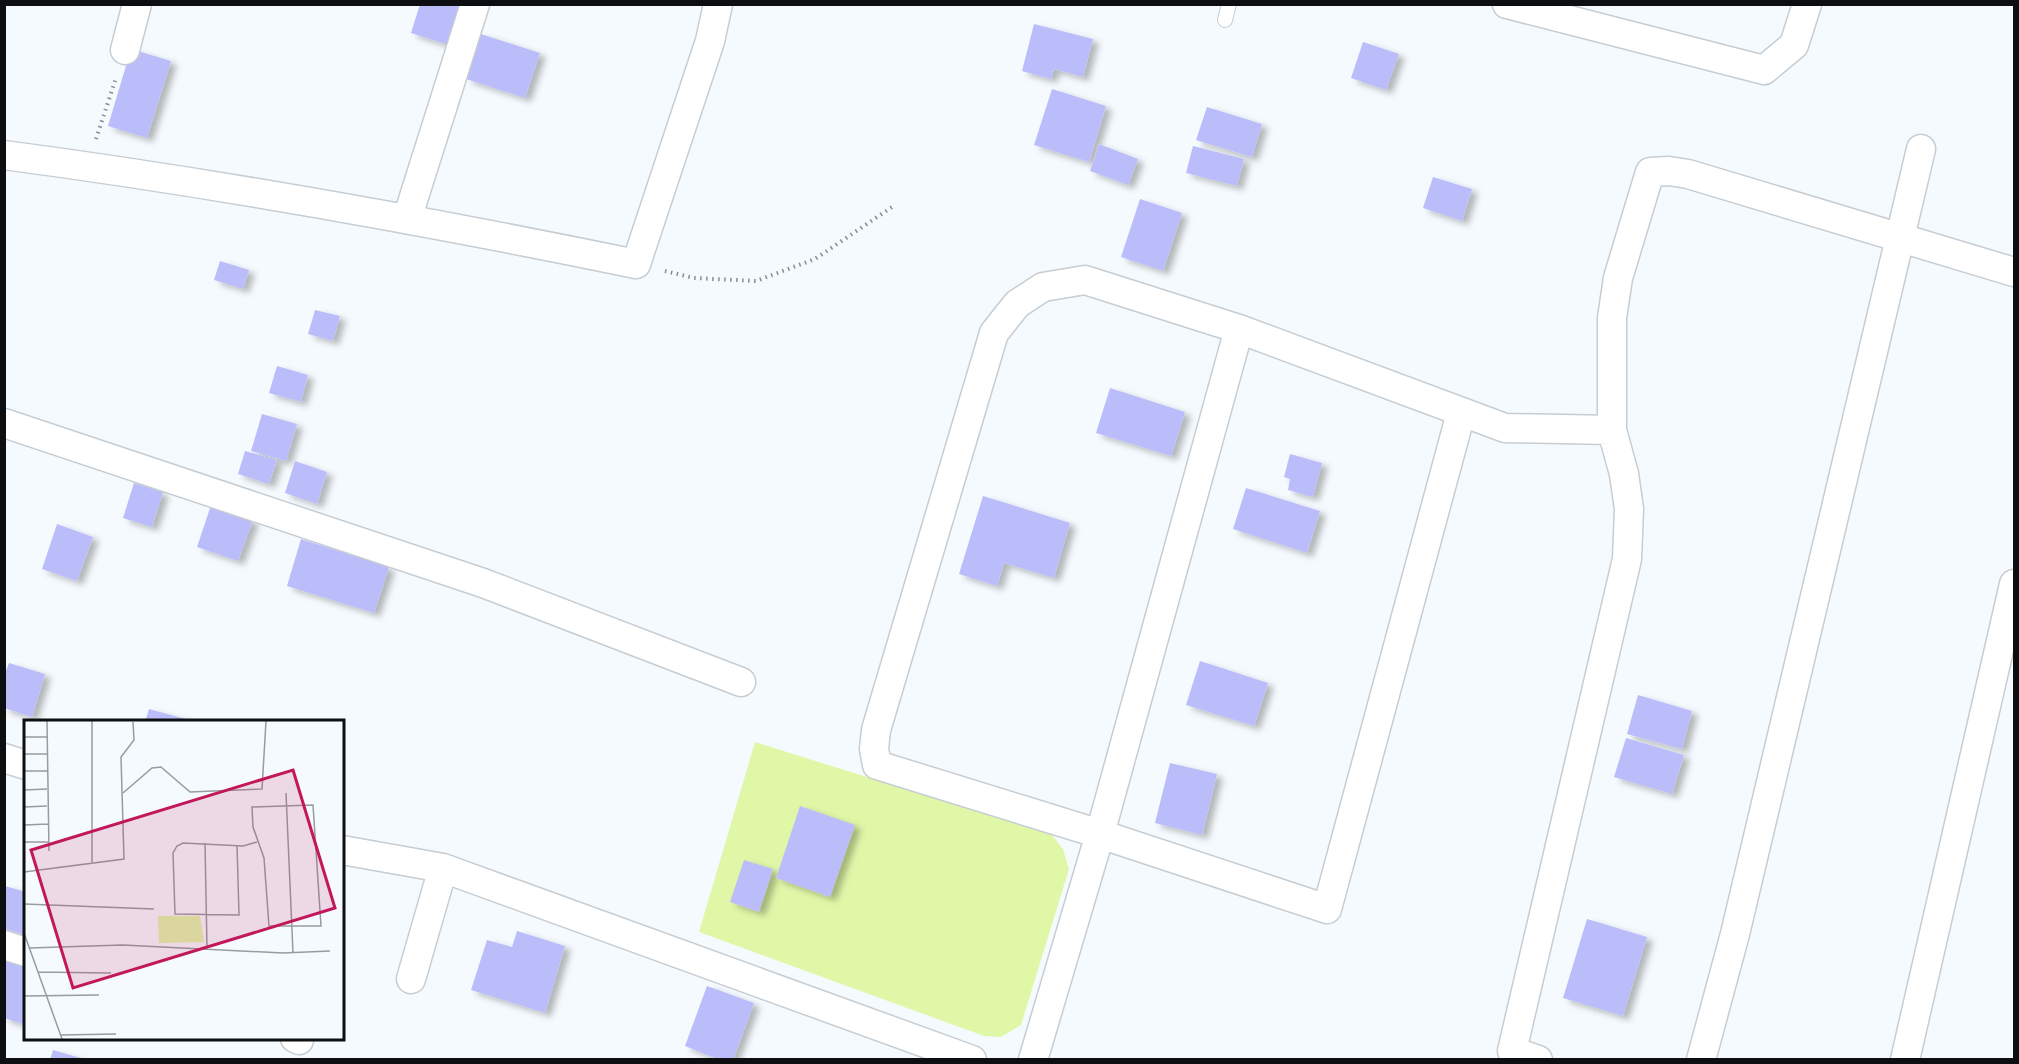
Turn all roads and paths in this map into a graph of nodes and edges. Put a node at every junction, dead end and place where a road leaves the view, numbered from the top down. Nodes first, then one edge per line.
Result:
1 (137, 4) edge
2 (475, 4) edge
3 (718, 4) edge
4 (1229, 4) edge
5 (1508, 4) edge
6 (1807, 4) edge
7 (1225, 20) dead end
8 (125, 50) joint
9 (1921, 149) dead end
10 (4, 155) edge
11 (88, 166) junction
12 (895, 205) dead end
13 (407, 219) junction
14 (1899, 237) junction
15 (636, 264) junction
16 (2014, 272) edge
17 (1239, 329) junction
18 (1461, 413) junction
19 (4, 423) edge
20 (1612, 430) junction
21 (2014, 584) edge
22 (741, 682) dead end
23 (4, 758) edge
24 (24, 764) edge
25 (1100, 834) junction
26 (344, 850) edge
27 (443, 868) junction
28 (4, 945) edge
29 (24, 951) edge
30 (411, 979) dead end
31 (972, 1059) edge
32 (1033, 1059) edge
33 (1538, 1059) edge
34 (1701, 1059) edge
35 (1905, 1059) edge

1 - 8 street
2 - 13 street
3 - 15 street
4 - 7 lane
5 - 6 street
8 - 11 path
9 - 14 street
10 - 11 street
11 - 13 street
12 - 15 path
13 - 15 street
14 - 16 street
14 - 20 street
14 - 34 street
17 - 18 street
17 - 25 street
17 - 25 street
18 - 20 street
18 - 25 street
19 - 22 street
20 - 33 street
21 - 35 street
23 - 24 street
25 - 32 street
26 - 27 street
27 - 30 street
27 - 31 street
28 - 29 street

